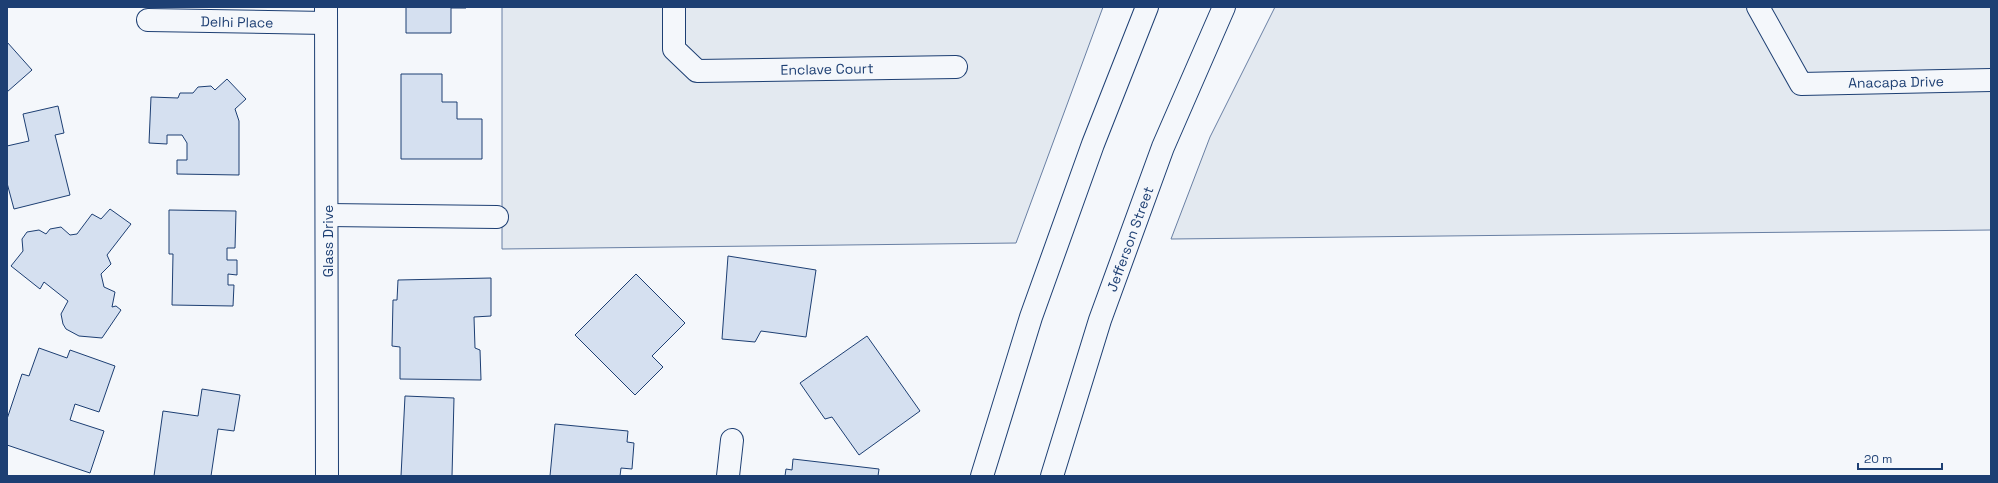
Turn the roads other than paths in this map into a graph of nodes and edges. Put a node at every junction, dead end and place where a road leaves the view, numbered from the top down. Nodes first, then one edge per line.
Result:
1 (674, 7) edge
2 (1147, 7) edge
3 (1224, 7) edge
4 (1758, 7) edge
5 (326, 15) edge
6 (148, 20) dead end
7 (956, 67) dead end
8 (1991, 80) edge
9 (328, 215) junction
10 (497, 217) dead end
11 (732, 440) dead end
12 (327, 476) edge
13 (728, 476) edge
14 (982, 476) edge
15 (1052, 476) edge

1 - 7 street, Enclave Court
2 - 14 street
3 - 15 street, Jefferson Street
4 - 8 street, Anacapa Drive
5 - 6 street, Delhi Place
5 - 9 street, Glass Drive
9 - 10 street
9 - 12 street, Glass Drive
11 - 13 street

